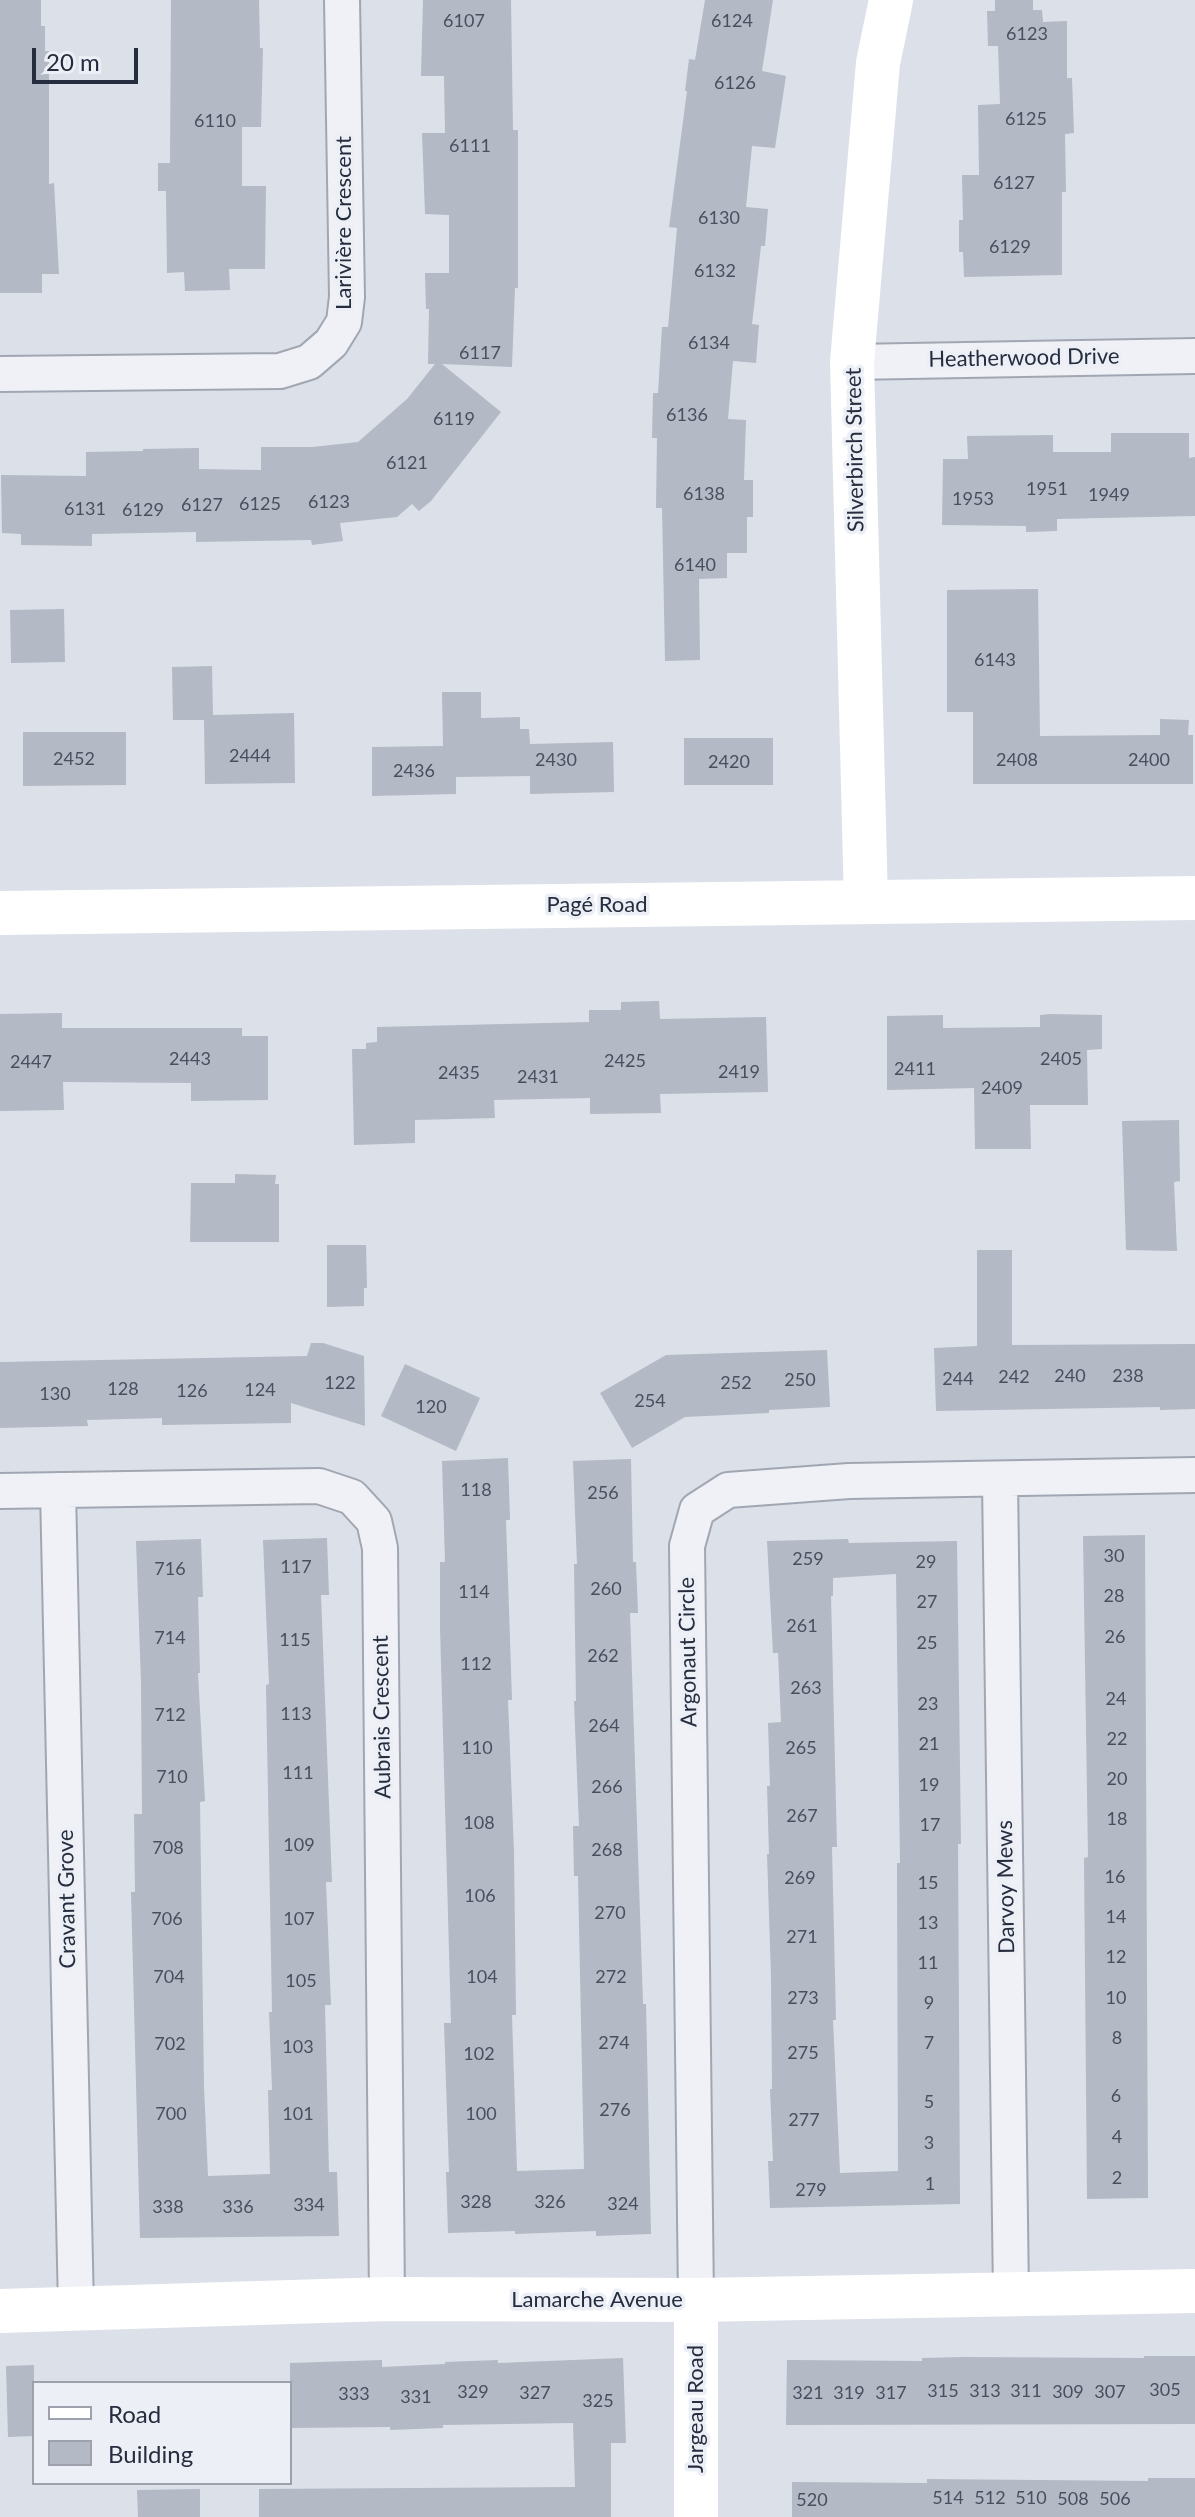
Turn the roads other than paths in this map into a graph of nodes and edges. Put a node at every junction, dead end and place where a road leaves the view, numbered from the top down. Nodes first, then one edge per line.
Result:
1 (342, 0) edge
2 (891, 0) edge
3 (1195, 356) edge
4 (852, 362) junction
5 (0, 374) edge
6 (1195, 898) edge
7 (866, 902) junction
8 (0, 913) edge
9 (1195, 1475) edge
10 (1000, 1480) junction
11 (58, 1490) junction
12 (0, 1491) edge
13 (1195, 2291) edge
14 (1011, 2294) junction
15 (387, 2299) junction
16 (696, 2300) junction
17 (76, 2308) junction
18 (0, 2311) edge
19 (696, 2517) edge

1 - 5 street, Larivière Crescent
2 - 4 street, Silverbirch Street
3 - 4 street, Heatherwood Drive
4 - 7 street, Silverbirch Street
6 - 7 street, Pagé Road
7 - 8 street, Pagé Road
9 - 10 street, Argonaut Circle
10 - 14 street, Darvoy Mews
10 - 16 street, Argonaut Circle
11 - 12 street, Aubrais Crescent
11 - 15 street, Aubrais Crescent
11 - 17 street, Cravant Grove
13 - 14 street, Lamarche Avenue
14 - 16 street, Lamarche Avenue
15 - 16 street, Lamarche Avenue
15 - 17 street, Lamarche Avenue
16 - 19 street, Jargeau Road
17 - 18 street, Lamarche Avenue

